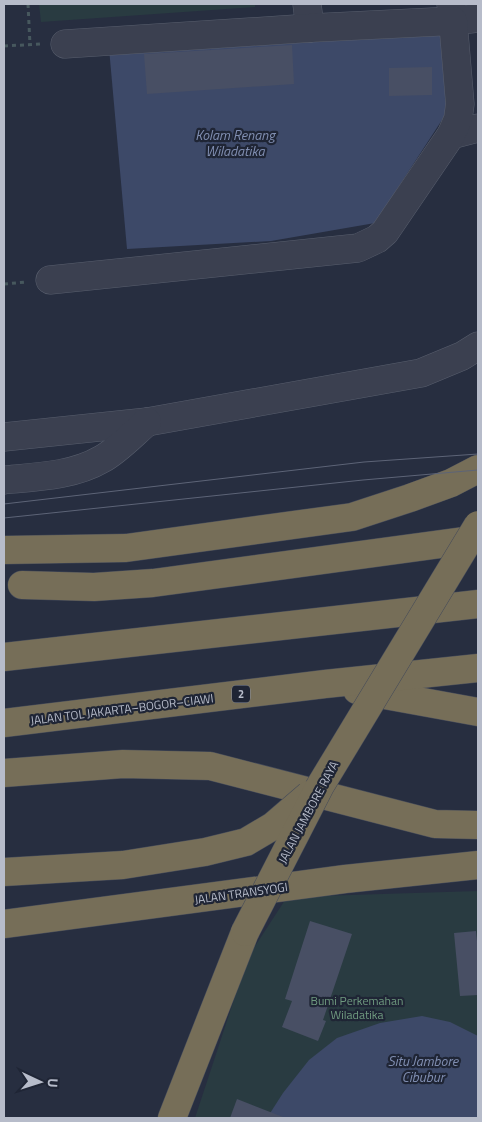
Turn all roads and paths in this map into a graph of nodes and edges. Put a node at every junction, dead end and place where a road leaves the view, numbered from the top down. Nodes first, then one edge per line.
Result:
1 (28, 4) edge
2 (461, 14) edge
3 (309, 16) edge
4 (65, 44) joint
5 (30, 45) junction
6 (4, 46) edge
7 (478, 128) edge
8 (451, 135) junction
9 (50, 280) dead end
10 (478, 346) edge
11 (147, 422) junction
12 (4, 436) edge
13 (478, 469) edge
14 (4, 480) edge
15 (478, 524) edge
16 (478, 539) edge
17 (4, 550) edge
18 (22, 585) dead end
19 (478, 604) edge
20 (4, 657) edge
21 (478, 668) edge
22 (325, 684) junction
23 (478, 712) edge
24 (4, 723) edge
25 (4, 773) edge
26 (320, 786) junction
27 (478, 825) edge
28 (478, 865) edge
29 (4, 872) edge
30 (7, 925) edge
31 (172, 1118) edge

1 - 5 path
2 - 3 street
2 - 8 street
3 - 4 street
4 - 5 path
5 - 6 path
7 - 8 street
8 - 9 street
10 - 11 street
11 - 12 street
11 - 14 street
13 - 17 highway
15 - 26 highway, JALAN JAMBORE RAYA, bridge
16 - 18 highway
19 - 20 highway
21 - 22 highway, JALAN TOL JAKARTA–BOGOR–CIAWI / 2
22 - 23 highway
22 - 24 highway, JALAN TOL JAKARTA–BOGOR–CIAWI / 2
25 - 27 highway
26 - 29 highway, bridge
26 - 31 highway, JALAN JAMBORE RAYA, bridge
28 - 30 highway, JALAN TRANSYOGI

